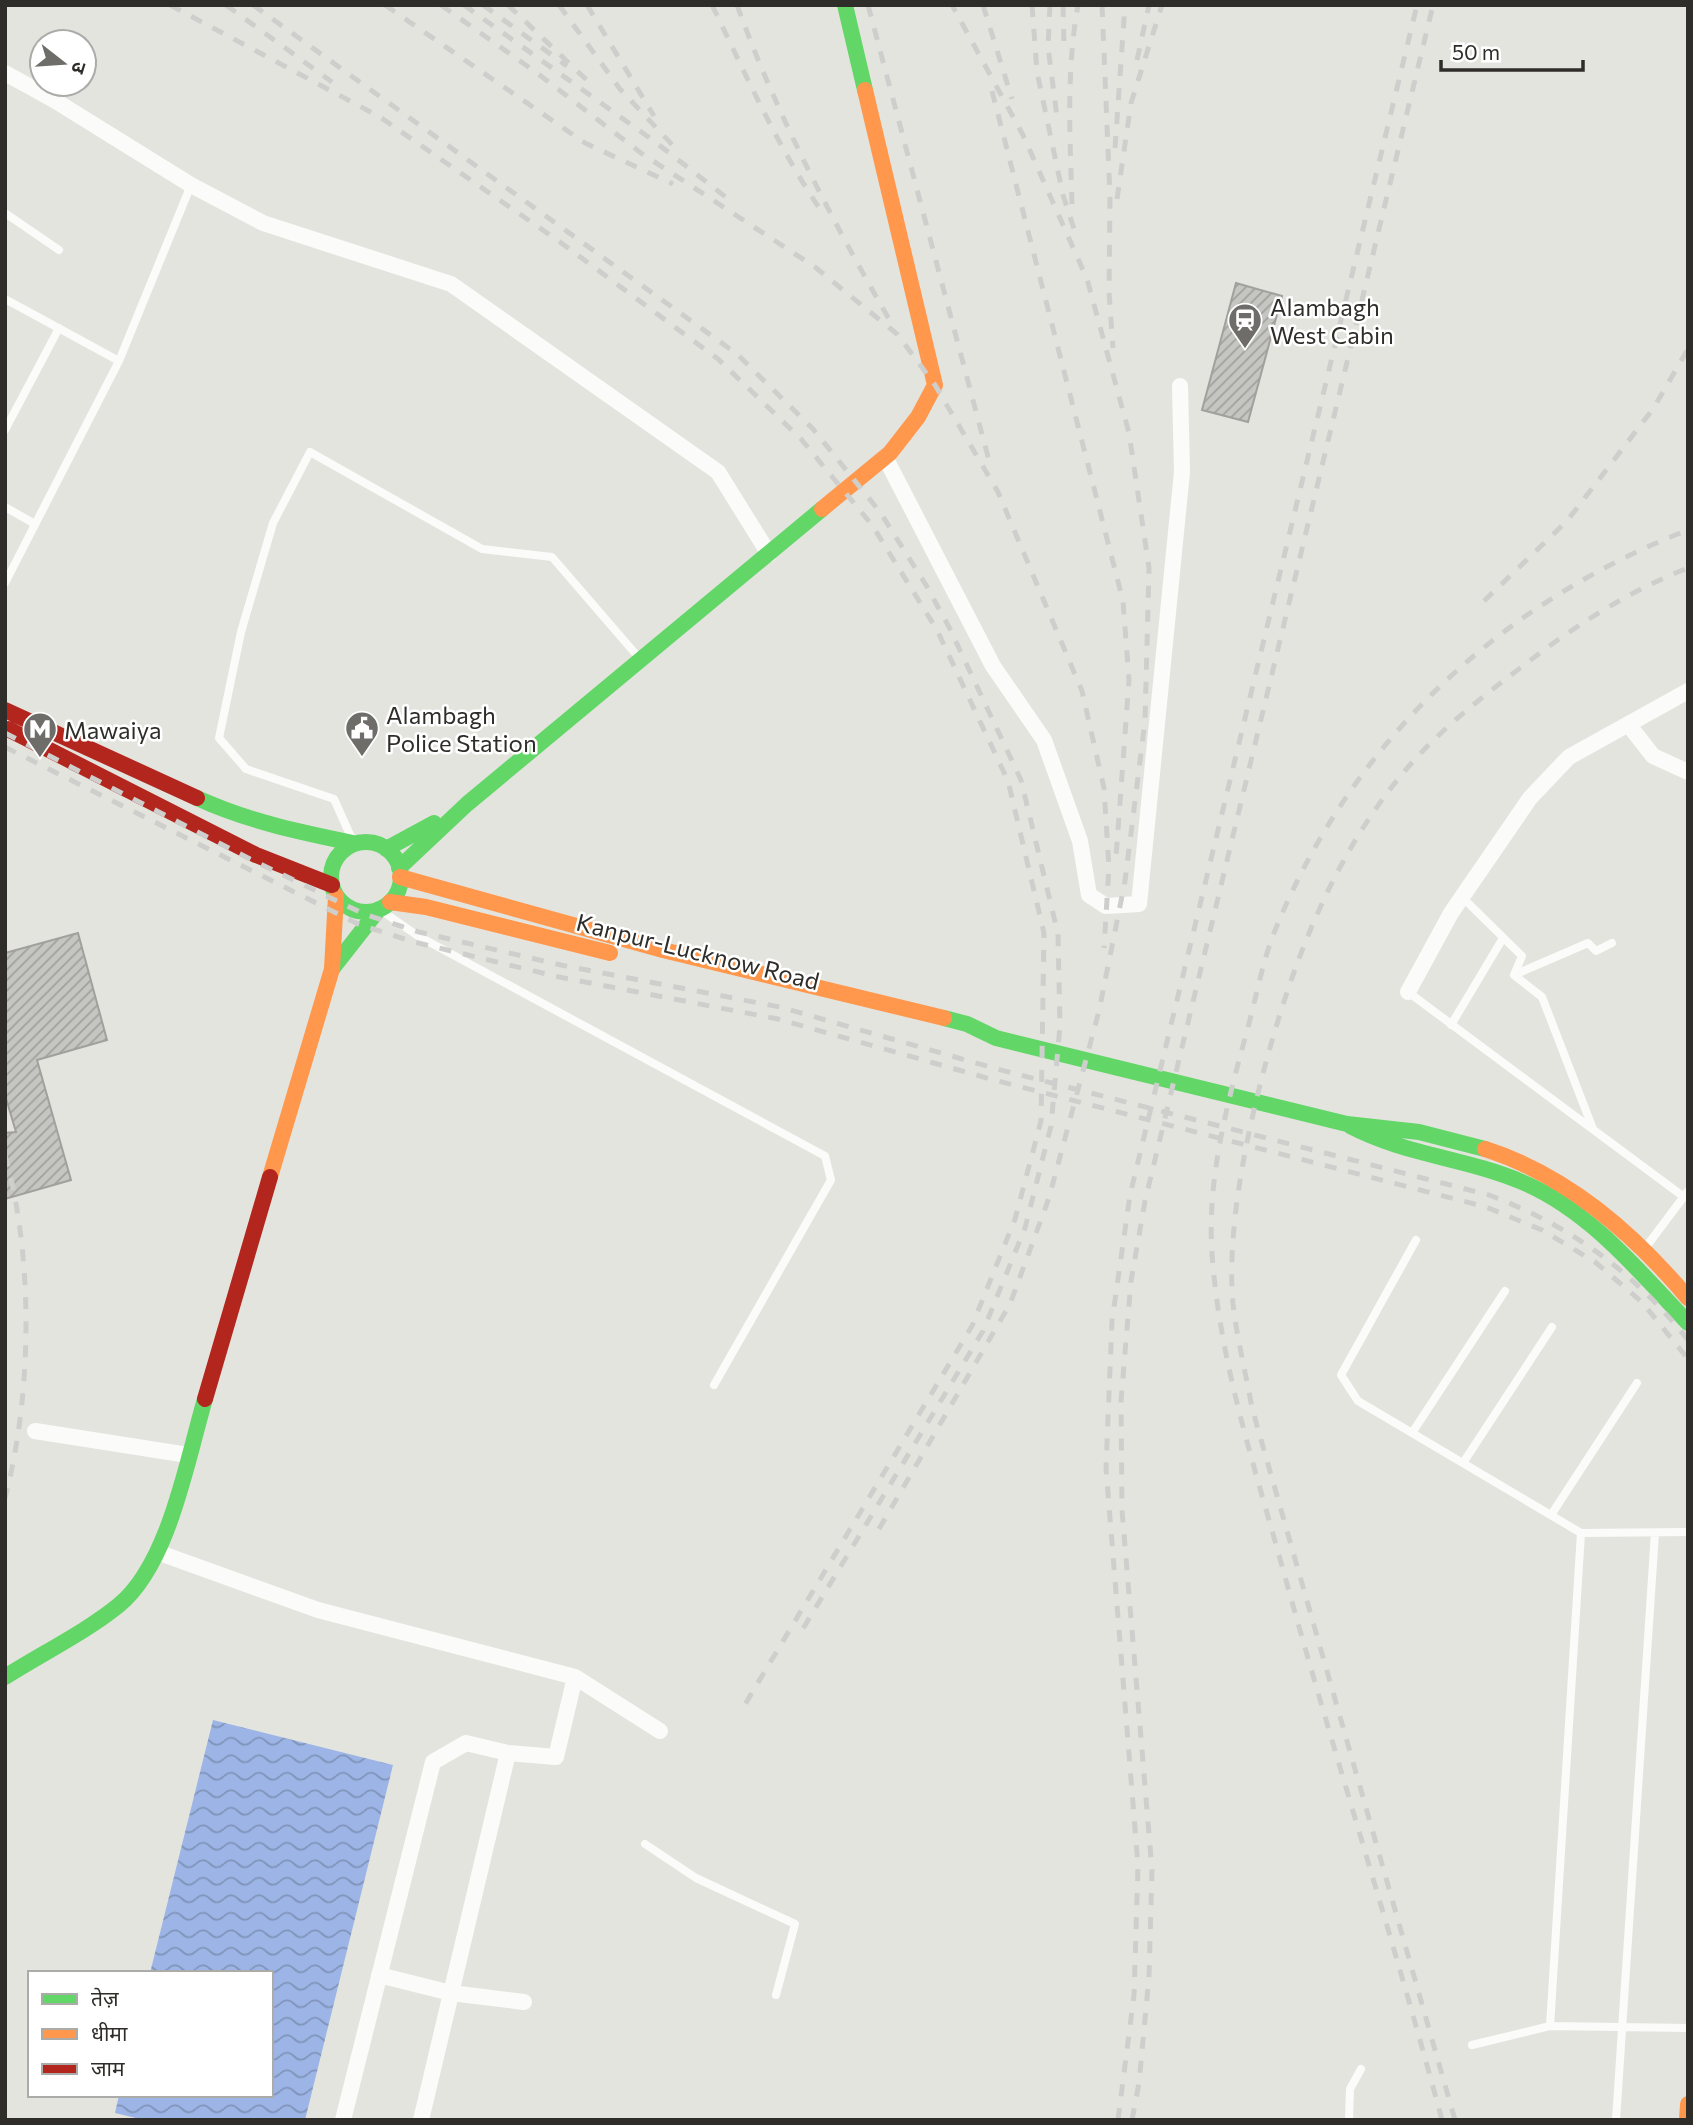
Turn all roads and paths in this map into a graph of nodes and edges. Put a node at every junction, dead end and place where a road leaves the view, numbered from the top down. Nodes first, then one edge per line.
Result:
1 (845, 5) edge
2 (5, 73) edge
3 (191, 185) junction
4 (5, 213) edge
5 (60, 250) dead end
6 (5, 299) edge
7 (58, 328) junction
8 (119, 361) junction
9 (1180, 386) dead end
10 (5, 430) edge
11 (885, 457) junction
12 (5, 507) edge
13 (36, 524) junction
14 (769, 554) junction
15 (5, 583) edge
16 (642, 661) junction
17 (1688, 691) edge
18 (5, 710) edge
19 (1628, 724) junction
20 (5, 728) edge
21 (1688, 772) edge
22 (467, 804) junction
23 (353, 843) junction
24 (386, 849) junction
25 (399, 873) junction
26 (334, 890) junction
27 (1462, 897) junction
28 (385, 906) junction
29 (418, 936) junction
30 (1503, 938) junction
31 (1612, 943) dead end
32 (332, 969) junction
33 (1514, 975) junction
34 (1408, 992) joint
35 (893, 1023) dead end
36 (1451, 1024) junction
37 (996, 1038) junction
38 (960, 1040) dead end
39 (1346, 1124) junction
40 (1593, 1129) junction
41 (1686, 1194) edge
42 (1416, 1240) dead end
43 (1642, 1252) junction
44 (1505, 1291) dead end
45 (1688, 1298) edge
46 (1688, 1323) edge
47 (1552, 1327) dead end
48 (1637, 1383) dead end
49 (713, 1385) dead end
50 (35, 1431) dead end
51 (1412, 1433) junction
52 (188, 1455) junction
53 (1462, 1463) junction
54 (1551, 1516) junction
55 (1688, 1532) edge
56 (1655, 1533) junction
57 (1581, 1534) junction
58 (157, 1552) junction
59 (5, 1677) edge
60 (575, 1677) junction
61 (660, 1731) dead end
62 (508, 1753) junction
63 (645, 1844) dead end
64 (379, 1975) junction
65 (451, 1993) junction
66 (776, 1995) dead end
67 (524, 2002) dead end
68 (1550, 2026) junction
69 (1622, 2028) junction
70 (1688, 2028) edge
71 (1472, 2045) dead end
72 (1361, 2069) dead end
73 (1688, 2104) edge
74 (343, 2120) edge
75 (421, 2120) edge
76 (1349, 2120) edge
77 (1616, 2120) edge
78 (1687, 2120) edge

1 - 11 main road
2 - 3 street
3 - 8 lane
3 - 14 street
4 - 5 lane
6 - 7 lane
7 - 8 lane
7 - 10 lane
8 - 13 lane
9 - 11 street
11 - 14 main road
12 - 13 lane
13 - 15 lane
14 - 16 main road
16 - 22 main road
16 - 23 lane
17 - 19 street
18 - 23 main road
19 - 21 street
19 - 27 street
20 - 26 main road, Kanpur-Lucknow Road
22 - 24 main road
22 - 25 main road
23 - 24 main road
23 - 26 main road
24 - 25 main road
25 - 28 main road
25 - 37 main road, Kanpur-Lucknow Road
26 - 28 main road, Kanpur-Lucknow Road
26 - 32 main road
27 - 30 lane
27 - 34 street
28 - 29 lane
28 - 29 lane
28 - 32 main road
28 - 35 main road, Kanpur-Lucknow Road
29 - 49 lane
30 - 33 lane
30 - 36 lane
31 - 33 lane
32 - 52 main road
33 - 40 lane
34 - 36 lane
36 - 40 lane
37 - 38 main road, Kanpur-Lucknow Road
37 - 39 main road, Kanpur-Lucknow Road
39 - 43 main road
39 - 46 main road
40 - 41 lane
41 - 43 lane
42 - 51 lane
43 - 45 main road
44 - 51 lane
47 - 53 lane
48 - 54 lane
50 - 52 street
51 - 53 lane
52 - 58 main road
53 - 54 lane
54 - 57 lane
55 - 56 lane
56 - 57 lane
56 - 69 lane
57 - 68 lane
58 - 59 main road
58 - 60 street
60 - 61 street
60 - 62 street
62 - 64 street
62 - 65 street
63 - 66 lane
64 - 65 street
64 - 74 street
65 - 67 street
65 - 75 street
68 - 69 lane
68 - 71 lane
69 - 70 lane
69 - 77 lane
72 - 76 lane
73 - 78 main road

